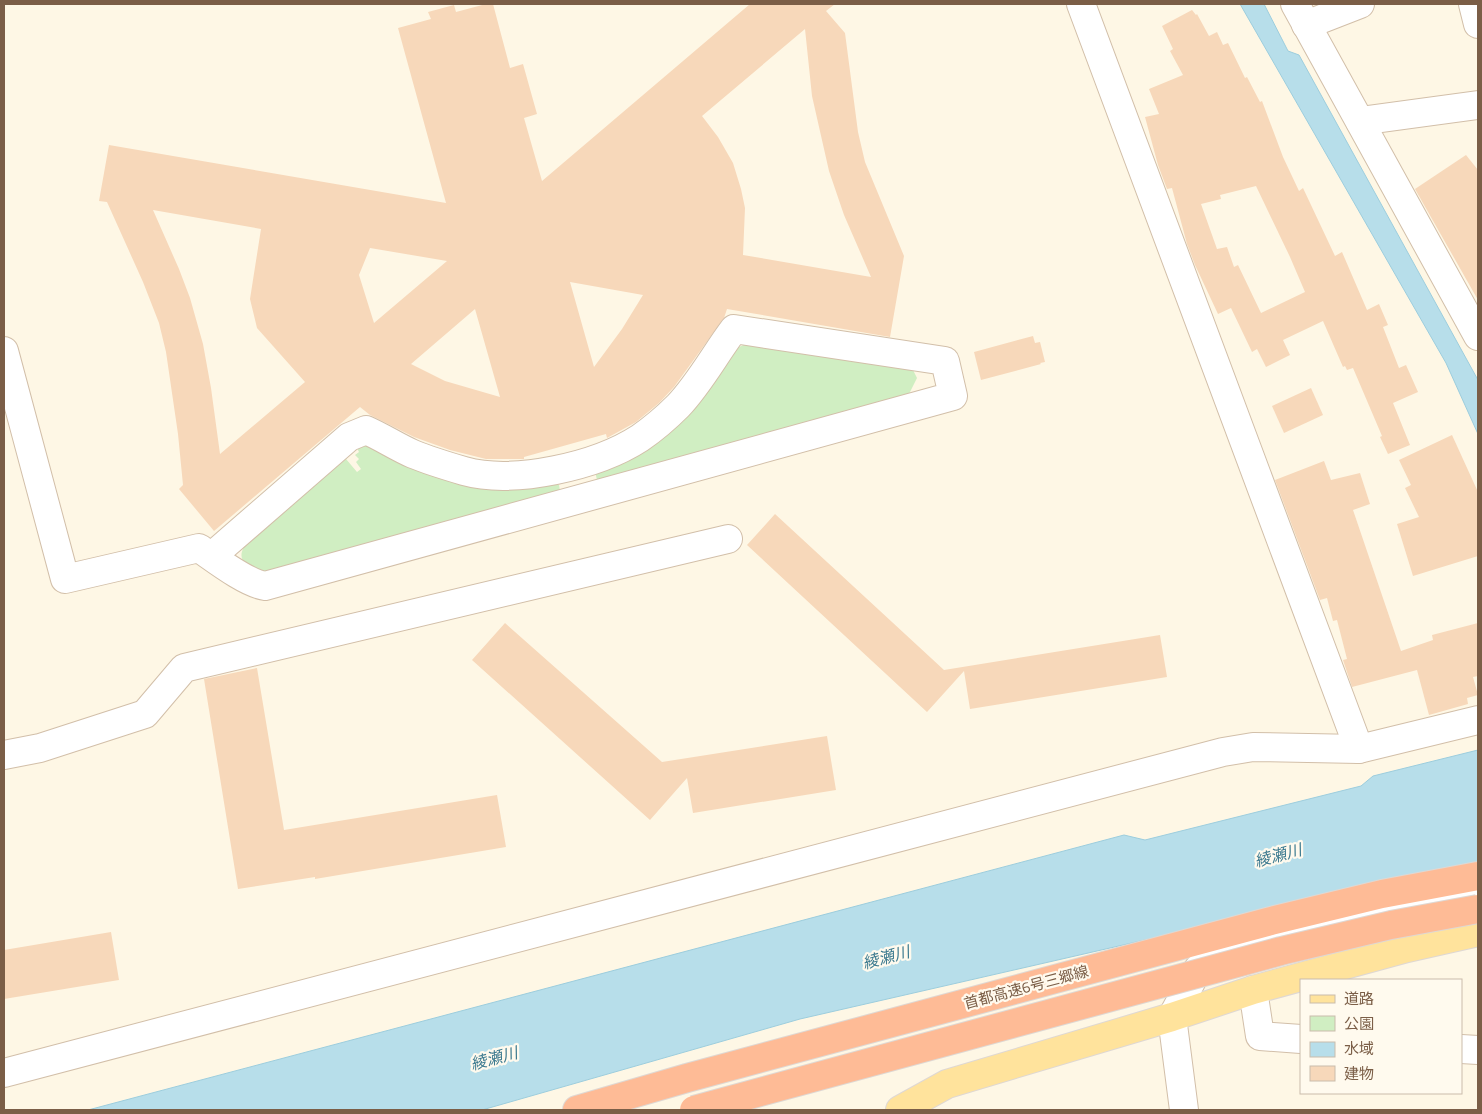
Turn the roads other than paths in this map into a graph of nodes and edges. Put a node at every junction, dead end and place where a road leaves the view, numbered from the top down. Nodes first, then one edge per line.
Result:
1 (1081, 4) edge
2 (1360, 4) edge
3 (1473, 4) edge
4 (1301, 14) edge
5 (1478, 24) edge
6 (1478, 105) edge
7 (1360, 121) junction
8 (1478, 336) edge
9 (4, 351) edge
10 (573, 465) junction
11 (582, 498) junction
12 (728, 539) dead end
13 (212, 556) junction
14 (1478, 720) edge
15 (1359, 749) junction
16 (4, 754) edge
17 (1478, 876) edge
18 (1478, 891) edge
19 (1478, 909) edge
20 (1478, 932) edge
21 (1253, 990) junction
22 (1172, 1017) junction
23 (1300, 1039) edge
24 (1462, 1049) edge
25 (1478, 1050) edge
26 (4, 1073) edge
27 (917, 1107) edge
28 (577, 1110) edge
29 (694, 1110) edge
30 (1184, 1110) edge

1 - 15 street
2 - 4 street
3 - 5 street
4 - 7 street
6 - 7 street
7 - 8 street
9 - 13 street
10 - 11 street
10 - 11 street
10 - 13 street
11 - 13 street
12 - 16 street
14 - 15 street
15 - 26 street
17 - 28 highway, 首都高速6号三郷線
18 - 22 street
19 - 29 highway, bridge
20 - 21 main road
21 - 22 main road
21 - 23 street
22 - 27 main road
22 - 30 street
24 - 25 street

